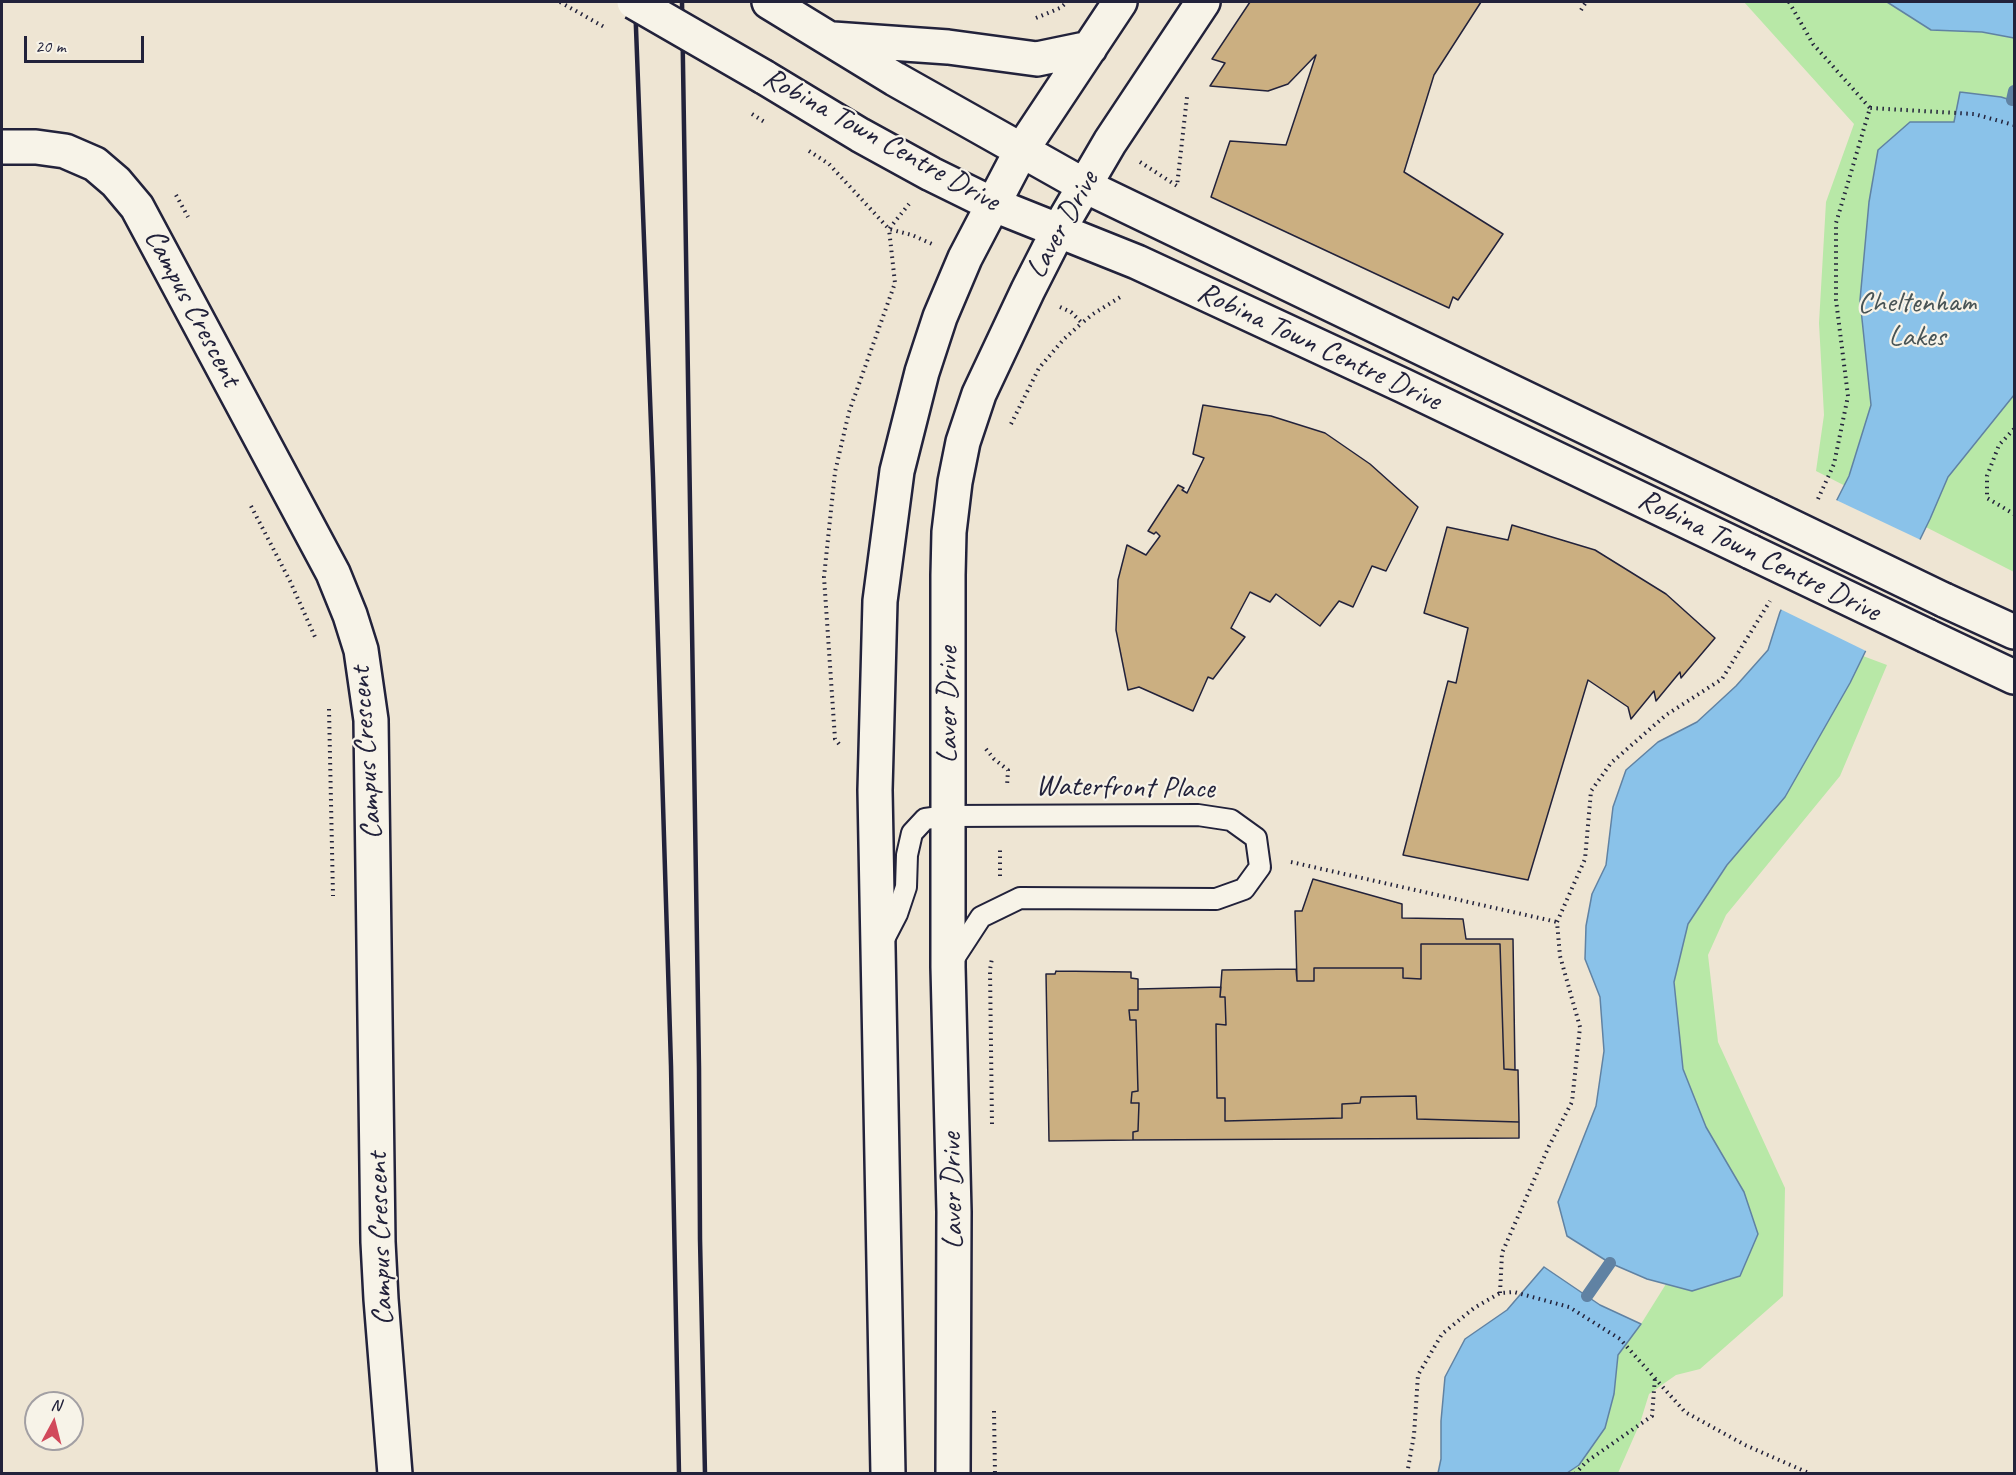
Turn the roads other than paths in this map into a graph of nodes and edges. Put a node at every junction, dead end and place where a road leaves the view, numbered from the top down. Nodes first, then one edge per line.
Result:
1 (634, 2) edge
2 (769, 2) edge
3 (1120, 2) edge
4 (1203, 2) edge
5 (829, 39) junction
6 (1090, 48) junction
7 (2, 147) edge
8 (1021, 151) junction
9 (1085, 186) junction
10 (992, 204) junction
11 (1059, 231) junction
12 (2014, 632) edge
13 (2014, 677) edge
14 (948, 816) junction
15 (878, 951) junction
16 (948, 967) junction
17 (395, 1473) edge
18 (888, 1473) edge
19 (953, 1473) edge

1 - 10 street, Robina Town Centre Drive, bridge
2 - 5 street, Robina Town Centre Drive
3 - 6 street
4 - 9 street, Laver Drive
5 - 6 street
5 - 8 street, Robina Town Centre Drive
6 - 8 street
7 - 17 street, Campus Crescent
8 - 9 street, Robina Town Centre Drive
8 - 10 street
9 - 11 street, Laver Drive
9 - 12 street, Robina Town Centre Drive, bridge
10 - 11 street, Robina Town Centre Drive
10 - 15 street
11 - 13 street, Robina Town Centre Drive, bridge
11 - 14 street, Laver Drive
14 - 15 lane, Waterfront Place
14 - 16 street, Laver Drive
14 - 16 lane, Waterfront Place
15 - 18 street
16 - 19 street, Laver Drive

